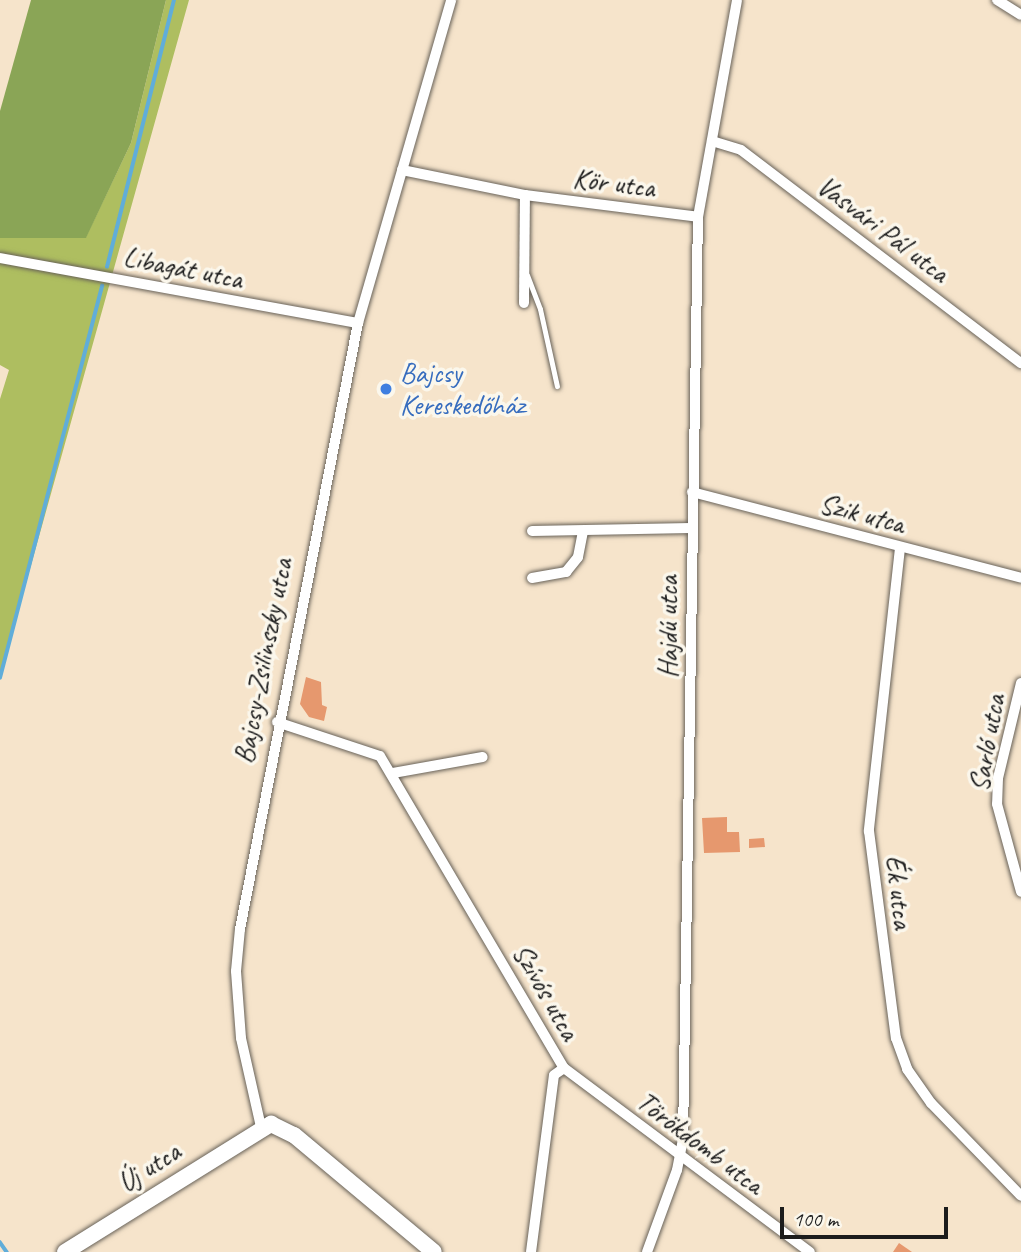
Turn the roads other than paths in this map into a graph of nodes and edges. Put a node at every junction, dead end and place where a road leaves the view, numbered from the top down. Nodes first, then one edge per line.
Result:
1 (451, 0) edge
2 (737, 0) edge
3 (997, 0) edge
4 (1021, 15) edge
5 (712, 141) junction
6 (401, 170) junction
7 (525, 195) junction
8 (698, 217) junction
9 (0, 258) edge
10 (524, 269) junction
11 (524, 303) dead end
12 (358, 323) junction
13 (1021, 363) edge
14 (557, 386) dead end
15 (692, 492) junction
16 (691, 528) junction
17 (532, 531) dead end
18 (583, 531) junction
19 (900, 548) junction
20 (532, 578) dead end
21 (1021, 578) edge
22 (1021, 683) edge
23 (277, 722) junction
24 (483, 757) dead end
25 (393, 773) junction
26 (1021, 892) edge
27 (564, 1068) junction
28 (261, 1127) junction
29 (681, 1158) junction
30 (1021, 1196) edge
31 (65, 1252) edge
32 (434, 1252) edge
33 (531, 1252) edge
34 (647, 1252) edge
35 (810, 1252) edge

1 - 6 street, Bajcsy-Zsilinszky utca
2 - 5 street, Hajdú utca
3 - 4 street
5 - 8 street, Hajdú utca
5 - 13 street, Vasvári Pál utca
6 - 7 street, Kör utca
6 - 12 street, Bajcsy-Zsilinszky utca
7 - 8 street, Kör utca
7 - 10 street
8 - 15 street, Hajdú utca
9 - 12 street, Libagát utca
10 - 11 street
10 - 14 lane
12 - 23 street, Bajcsy-Zsilinszky utca
15 - 16 street, Hajdú utca
15 - 19 street, Szik utca
16 - 18 street
16 - 29 street, Hajdú utca
17 - 18 street
18 - 20 street
19 - 21 street, Szik utca
19 - 30 street, Ék utca
22 - 26 street, Sarló utca
23 - 25 street, Szívós utca
23 - 28 street, Bajcsy-Zsilinszky utca
24 - 25 street
25 - 27 street, Szívós utca
27 - 29 street, Törökdomb utca
27 - 33 street, Szívós utca
28 - 31 main road, Új utca
28 - 32 main road
29 - 34 street, Hajdú utca
29 - 35 street, Törökdomb utca

